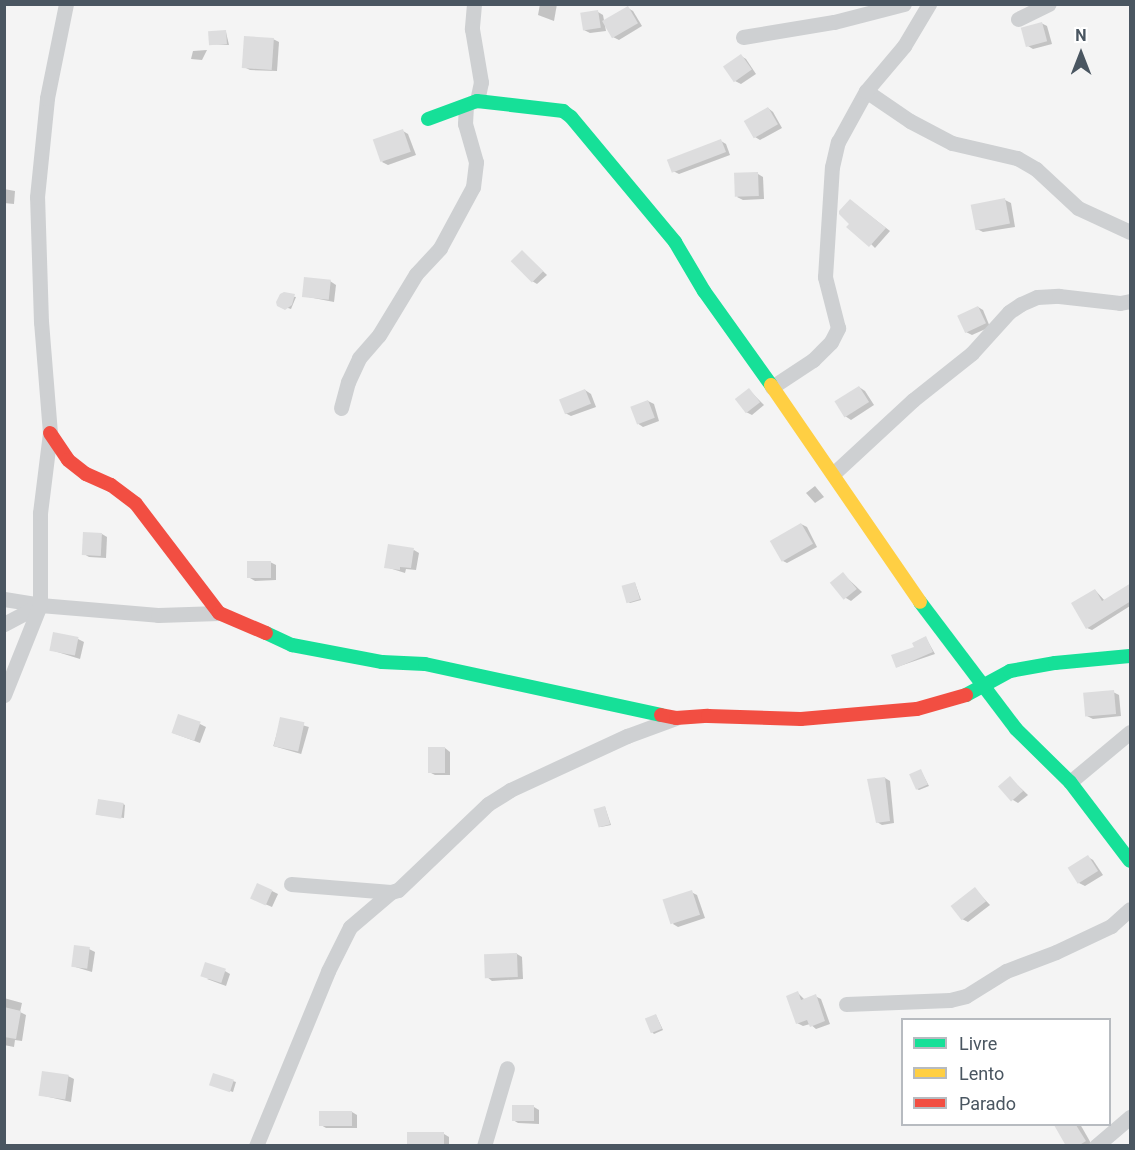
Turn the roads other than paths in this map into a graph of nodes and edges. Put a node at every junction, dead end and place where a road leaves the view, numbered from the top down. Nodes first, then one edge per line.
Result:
1 (66, 4) edge
2 (474, 4) edge
3 (904, 4) edge
4 (929, 4) edge
5 (1049, 4) edge
6 (1018, 19) dead end
7 (743, 37) dead end
8 (866, 91) junction
9 (472, 103) junction
10 (428, 119) dead end
11 (1131, 232) edge
12 (1131, 301) edge
13 (772, 387) junction
14 (341, 408) dead end
15 (50, 433) junction
16 (833, 474) junction
17 (4, 599) edge
18 (40, 605) junction
19 (219, 613) junction
20 (4, 624) edge
21 (1131, 656) edge
22 (985, 686) junction
23 (4, 695) edge
24 (676, 718) junction
25 (1131, 732) edge
26 (1070, 782) junction
27 (1131, 861) edge
28 (291, 884) dead end
29 (391, 892) junction
30 (1131, 909) edge
31 (846, 1004) dead end
32 (507, 1068) dead end
33 (1131, 1117) edge
34 (256, 1146) edge
35 (484, 1146) edge
36 (1096, 1146) edge

1 - 15 street
2 - 9 street
3 - 7 street
4 - 8 street
5 - 6 street
8 - 11 street
8 - 13 street
9 - 10 street
9 - 13 street
9 - 14 street
12 - 16 street
13 - 16 street
15 - 18 street
15 - 19 street
16 - 22 street
17 - 18 street
18 - 19 street
18 - 20 street
18 - 23 street
19 - 24 street
21 - 22 street
22 - 24 street
22 - 26 street
24 - 29 street
25 - 26 street
26 - 27 street
28 - 29 street
29 - 34 street
30 - 31 street
32 - 35 street
33 - 36 street

